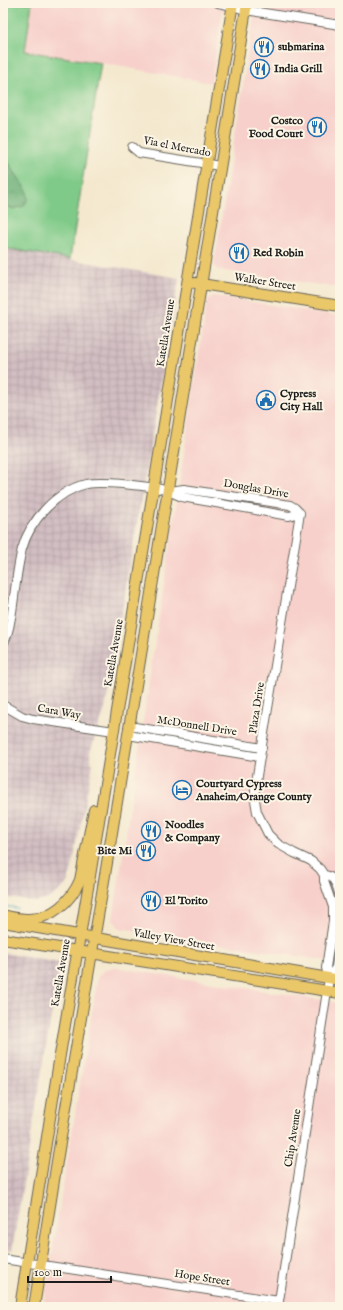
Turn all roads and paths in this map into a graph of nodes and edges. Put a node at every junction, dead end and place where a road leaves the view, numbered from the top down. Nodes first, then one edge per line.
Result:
1 (218, 3) edge
2 (233, 4) edge
3 (246, 6) edge
4 (340, 25) edge
5 (132, 147) dead end
6 (207, 164) junction
7 (220, 166) junction
8 (187, 281) junction
9 (200, 284) junction
10 (340, 306) edge
11 (154, 488) junction
12 (167, 491) junction
13 (300, 513) joint
14 (3, 644) edge
15 (3, 705) edge
16 (116, 717) junction
17 (128, 730) junction
18 (114, 731) junction
19 (262, 748) junction
20 (124, 754) junction
21 (260, 757) junction
22 (104, 788) junction
23 (324, 875) junction
24 (340, 896) edge
25 (3, 915) edge
26 (3, 922) edge
27 (80, 935) junction
28 (340, 937) edge
29 (3, 938) edge
30 (93, 938) junction
31 (77, 951) junction
32 (91, 953) junction
33 (329, 979) junction
34 (340, 980) edge
35 (327, 991) junction
36 (340, 993) edge
37 (3, 1259) edge
38 (27, 1263) junction
39 (41, 1265) junction
40 (279, 1301) joint
41 (20, 1307) edge
42 (34, 1307) edge

1 - 2 street
2 - 3 street
2 - 6 main road, Katella Avenue
3 - 4 street
3 - 7 main road
5 - 6 street, Via el Mercado
6 - 7 street, Via el Mercado
6 - 8 main road, Katella Avenue
7 - 9 main road
8 - 9 main road, Walker Street
8 - 11 main road, Katella Avenue
9 - 10 main road, Walker Street
9 - 12 main road
11 - 12 street, Douglas Drive
11 - 14 street, Douglas Drive
11 - 16 main road, Katella Avenue
12 - 13 street, Douglas Drive
12 - 17 main road
13 - 19 street, Plaza Drive
15 - 18 street, Cara Way
16 - 17 main road
16 - 18 main road, Katella Avenue
17 - 19 street, McDonnell Drive
17 - 20 main road
17 - 21 street, McDonnell Drive
18 - 20 main road
18 - 22 main road, Katella Avenue
19 - 21 street, Plaza Drive
20 - 30 main road
21 - 23 street, Plaza Drive
22 - 25 main road
22 - 27 main road, Katella Avenue
23 - 24 street, Plaza Drive
23 - 33 street, Plaza Drive
26 - 27 main road, Valley View Street
27 - 30 main road, Valley View Street
27 - 31 main road, Katella Avenue
28 - 33 street
29 - 31 main road
30 - 32 main road
30 - 33 main road, Valley View Street
31 - 32 main road
31 - 38 main road, Katella Avenue
32 - 35 main road
32 - 39 main road
33 - 34 main road, Valley View Street
33 - 35 street, Chip Avenue
35 - 36 main road
35 - 40 street, Chip Avenue
37 - 38 street, Hope Street
38 - 39 street, Hope Street
38 - 41 main road, Katella Avenue
39 - 40 street, Hope Street
39 - 42 main road

